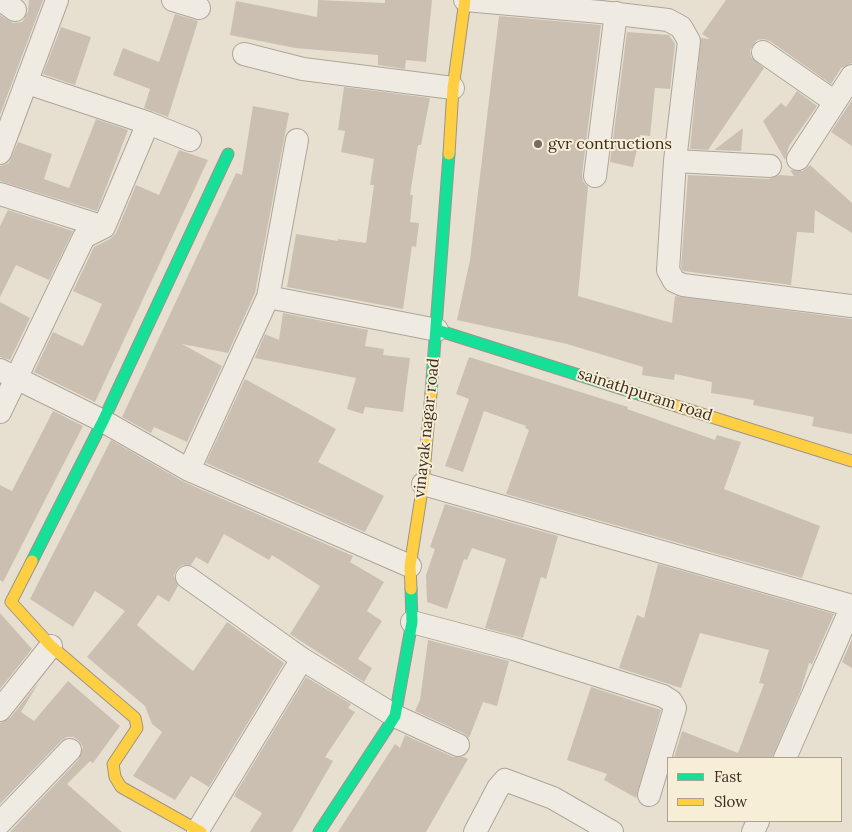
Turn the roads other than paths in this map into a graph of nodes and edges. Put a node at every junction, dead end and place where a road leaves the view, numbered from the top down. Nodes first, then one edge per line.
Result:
1 (57, 0) edge
2 (173, 0) edge
3 (465, 0) edge
4 (199, 8) dead end
5 (609, 8) edge
6 (763, 52) dead end
7 (244, 54) dead end
8 (852, 76) edge
9 (28, 83) junction
10 (453, 88) junction
11 (835, 102) junction
12 (148, 122) junction
13 (190, 140) dead end
14 (297, 140) dead end
15 (0, 153) edge
16 (228, 154) dead end
17 (798, 158) dead end
18 (675, 161) junction
19 (770, 166) dead end
20 (595, 176) dead end
21 (0, 194) edge
22 (104, 226) junction
23 (268, 297) junction
24 (852, 306) edge
25 (437, 330) junction
26 (9, 374) edge
27 (0, 412) edge
28 (103, 421) junction
29 (852, 461) edge
30 (189, 470) junction
31 (423, 484) junction
32 (410, 566) junction
33 (187, 577) dead end
34 (852, 606) edge
35 (412, 622) junction
36 (50, 646) junction
37 (302, 659) junction
38 (0, 710) edge
39 (396, 716) junction
40 (458, 744) dead end
41 (70, 750) dead end
42 (785, 757) edge
43 (649, 795) dead end
44 (0, 823) edge
45 (194, 830) edge
46 (319, 832) edge
47 (475, 832) edge
48 (612, 832) edge

1 - 9 street
2 - 4 street
3 - 5 street
3 - 10 street, vinayak nagar road
5 - 18 street
5 - 20 street
6 - 11 street
7 - 10 street
8 - 11 street
9 - 12 street
9 - 15 street
10 - 25 street, vinayak nagar road
11 - 17 street
12 - 13 street
12 - 22 street
14 - 23 street
16 - 28 street
18 - 19 street
18 - 24 street
21 - 22 street
22 - 26 street
23 - 25 street
23 - 30 street
25 - 29 street, sainathpuram road
25 - 31 street, vinayak nagar road
26 - 27 street
26 - 28 street
28 - 30 street
28 - 36 street
30 - 32 street
31 - 32 street, vinayak nagar road
31 - 34 street
32 - 35 street, vinayak nagar road
33 - 37 street
34 - 42 street
35 - 39 street, vinayak nagar road
35 - 43 street
36 - 38 street
36 - 45 street
37 - 39 street
37 - 45 street
39 - 40 street
39 - 46 street, vinayak nagar road
41 - 44 street
47 - 48 street

